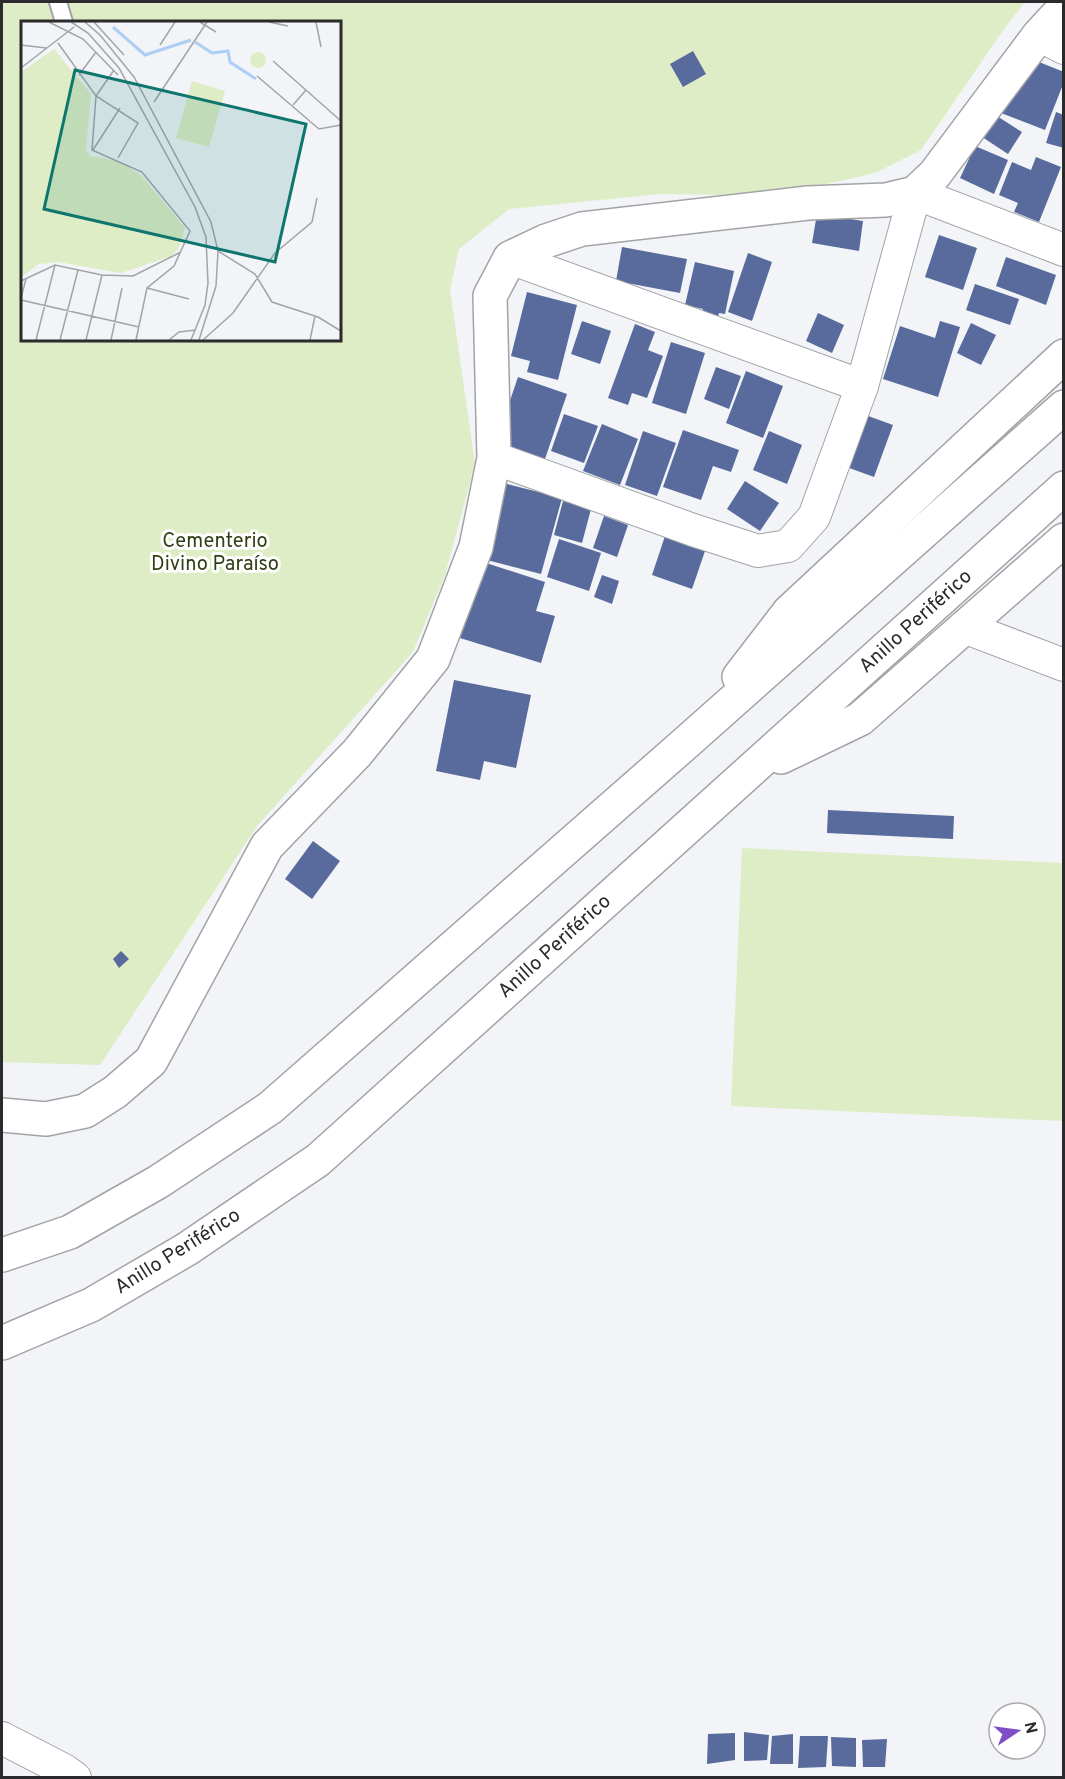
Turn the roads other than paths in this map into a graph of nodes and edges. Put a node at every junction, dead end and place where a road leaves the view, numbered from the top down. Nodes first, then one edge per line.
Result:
1 (57, 2) edge
2 (1064, 8) edge
3 (64, 21) edge
4 (1051, 42) edge
5 (915, 193) junction
6 (1064, 250) edge
7 (510, 258) junction
8 (1064, 356) edge
9 (862, 386) junction
10 (1064, 407) edge
11 (494, 458) junction
12 (1064, 488) edge
13 (1064, 540) edge
14 (964, 627) junction
15 (1064, 664) edge
16 (688, 741) junction
17 (747, 774) junction
18 (2, 1115) edge
19 (2, 1256) edge
20 (2, 1343) edge
21 (2, 1738) edge
22 (75, 1778) edge

1 - 3 lane
2 - 4 main road
4 - 5 main road
5 - 6 street
5 - 7 main road
5 - 9 street
7 - 9 street
7 - 11 main road
8 - 16 main road
9 - 11 street
10 - 16 main road
11 - 18 main road
12 - 17 main road, Anillo Periférico
13 - 14 main road
14 - 15 street
14 - 17 main road
16 - 19 main road
17 - 20 main road, Anillo Periférico
21 - 22 street

